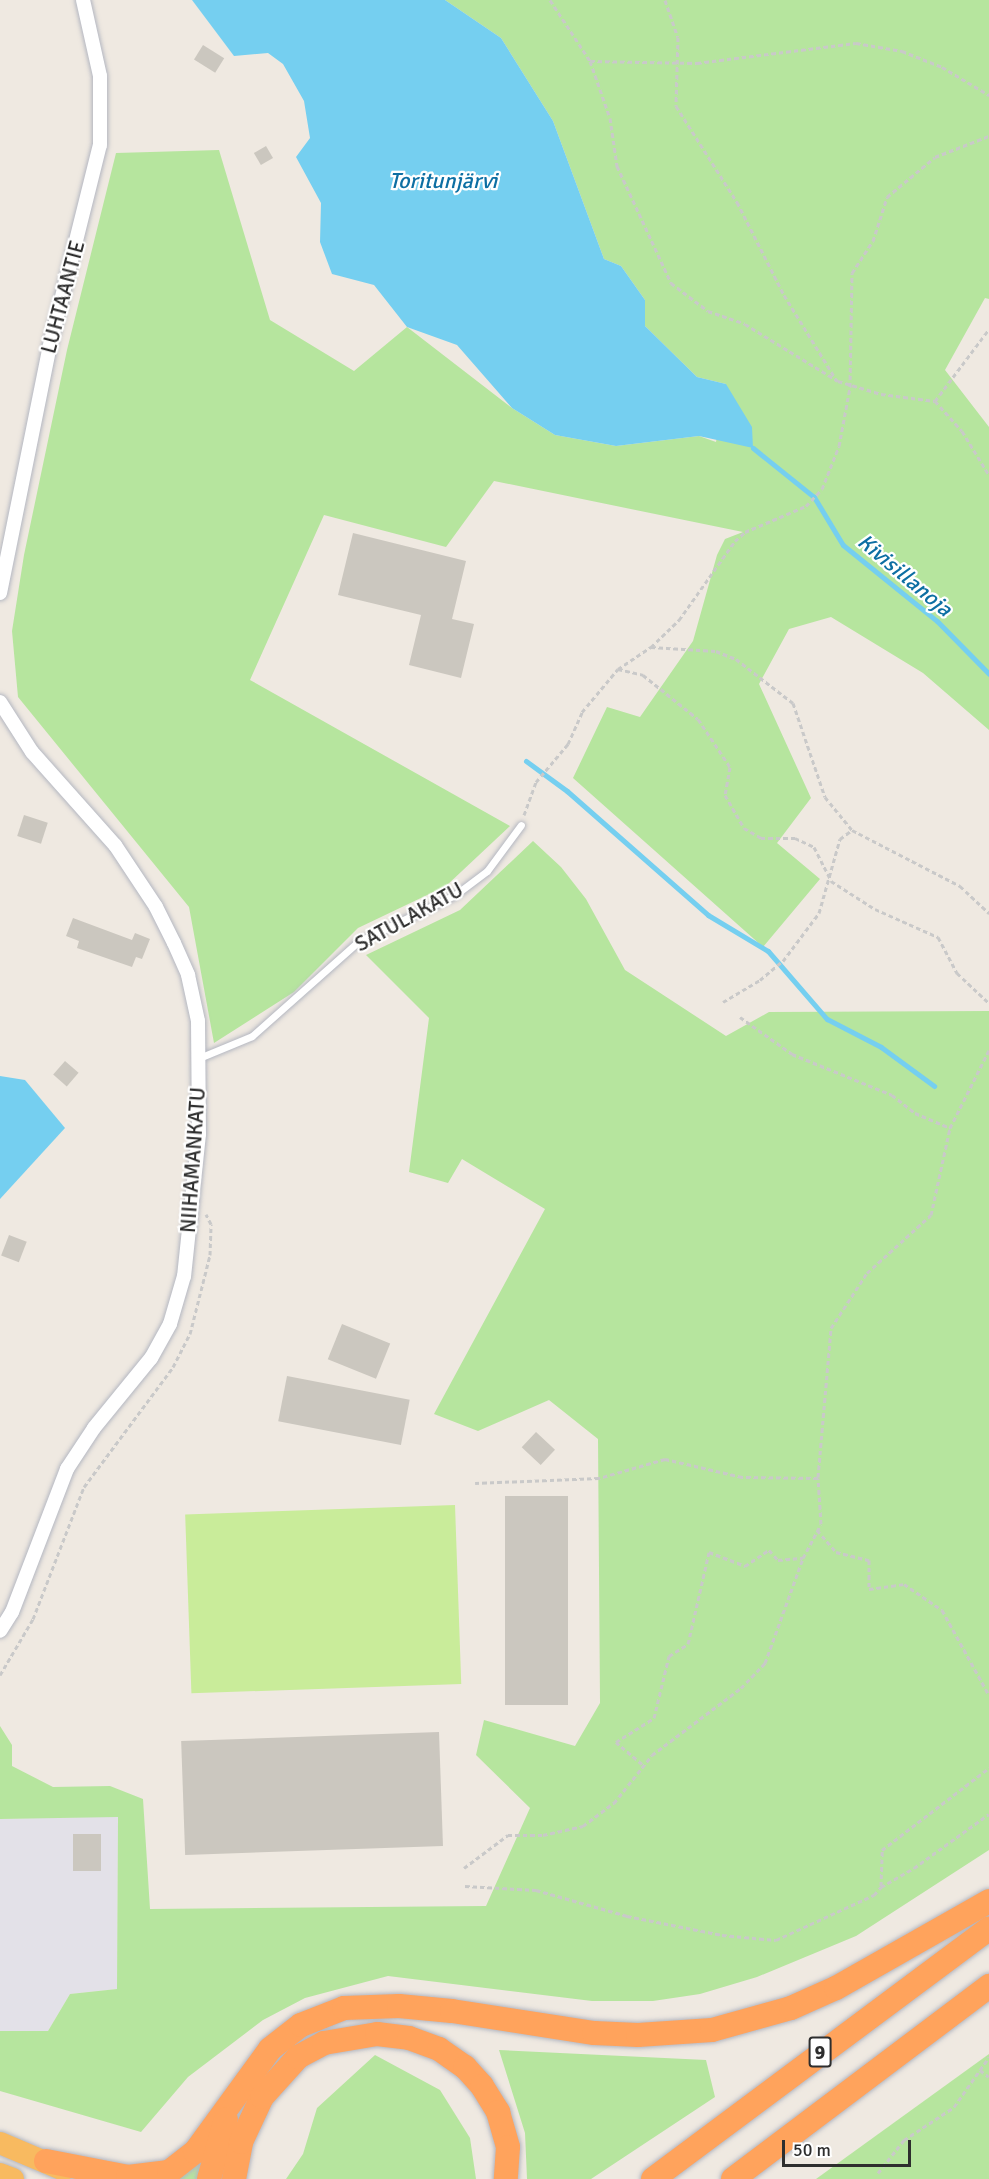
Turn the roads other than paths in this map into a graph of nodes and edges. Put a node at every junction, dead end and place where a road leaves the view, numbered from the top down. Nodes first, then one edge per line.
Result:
1 (83, 0) edge
2 (0, 593) edge
3 (2, 710) edge
4 (521, 825) road end
5 (198, 1058) junction
6 (0, 1631) edge
7 (989, 1901) edge
8 (989, 1929) edge
9 (989, 1986) edge
10 (860, 2083) junction
11 (231, 2102) junction
12 (0, 2143) edge
13 (45, 2161) junction
14 (0, 2174) edge
15 (13, 2179) edge
16 (84, 2179) edge
17 (208, 2179) edge
18 (234, 2179) edge
19 (506, 2179) edge
20 (653, 2179) edge
21 (733, 2179) edge
22 (760, 2179) edge

1 - 2 street, LUHTAANTIE
3 - 5 street, NIIHAMANKATU
4 - 5 lane, SATULAKATU
5 - 6 street, NIIHAMANKATU
7 - 11 highway
8 - 20 highway, 9
9 - 10 highway, 9
10 - 21 highway, 9
10 - 22 highway
11 - 13 highway
11 - 17 highway
12 - 13 highway
13 - 16 highway
14 - 15 highway
18 - 19 highway

